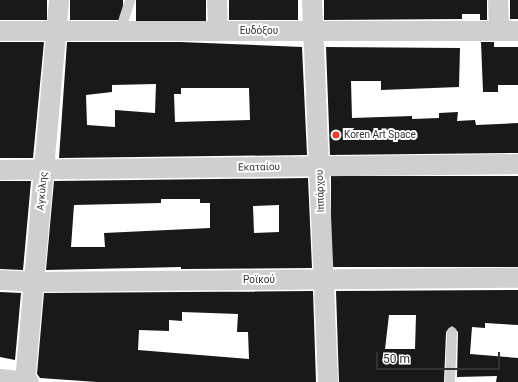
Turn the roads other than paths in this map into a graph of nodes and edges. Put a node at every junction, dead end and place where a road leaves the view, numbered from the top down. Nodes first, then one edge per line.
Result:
1 (59, 0) edge
2 (130, 0) edge
3 (217, 0) edge
4 (312, 0) edge
5 (498, 0) edge
6 (0, 31) edge
7 (56, 31) junction
8 (120, 31) junction
9 (218, 31) junction
10 (313, 31) junction
11 (508, 31) edge
12 (518, 164) edge
13 (319, 166) junction
14 (0, 170) edge
15 (44, 170) junction
16 (518, 278) edge
17 (324, 279) junction
18 (0, 280) edge
19 (34, 282) junction
20 (452, 332) dead end
21 (0, 380) edge
22 (25, 382) edge
23 (29, 382) edge
24 (328, 382) edge
25 (450, 382) edge

1 - 7 street, Αγκύλης
2 - 8 lane
3 - 9 street
4 - 10 street, Ιππάρχου
5 - 11 street
6 - 7 street, Ευδόξου
7 - 8 street, Ευδόξου
7 - 15 street, Αγκύλης
8 - 9 street, Ευδόξου
9 - 10 street, Ευδόξου
10 - 11 street, Ευδόξου
10 - 13 street, Ιππάρχου
12 - 13 street, Εκαταίου
13 - 15 street, Εκαταίου
13 - 17 street, Ιππάρχου
14 - 15 street, Εκαταίου
15 - 19 street, Αγκύλης
16 - 17 street, Ροϊκού
17 - 19 street, Ροϊκού
17 - 24 street, Ιππάρχου
18 - 19 street, Ροϊκού
19 - 22 street, Αγκύλης
20 - 25 lane
21 - 22 street
22 - 23 street

